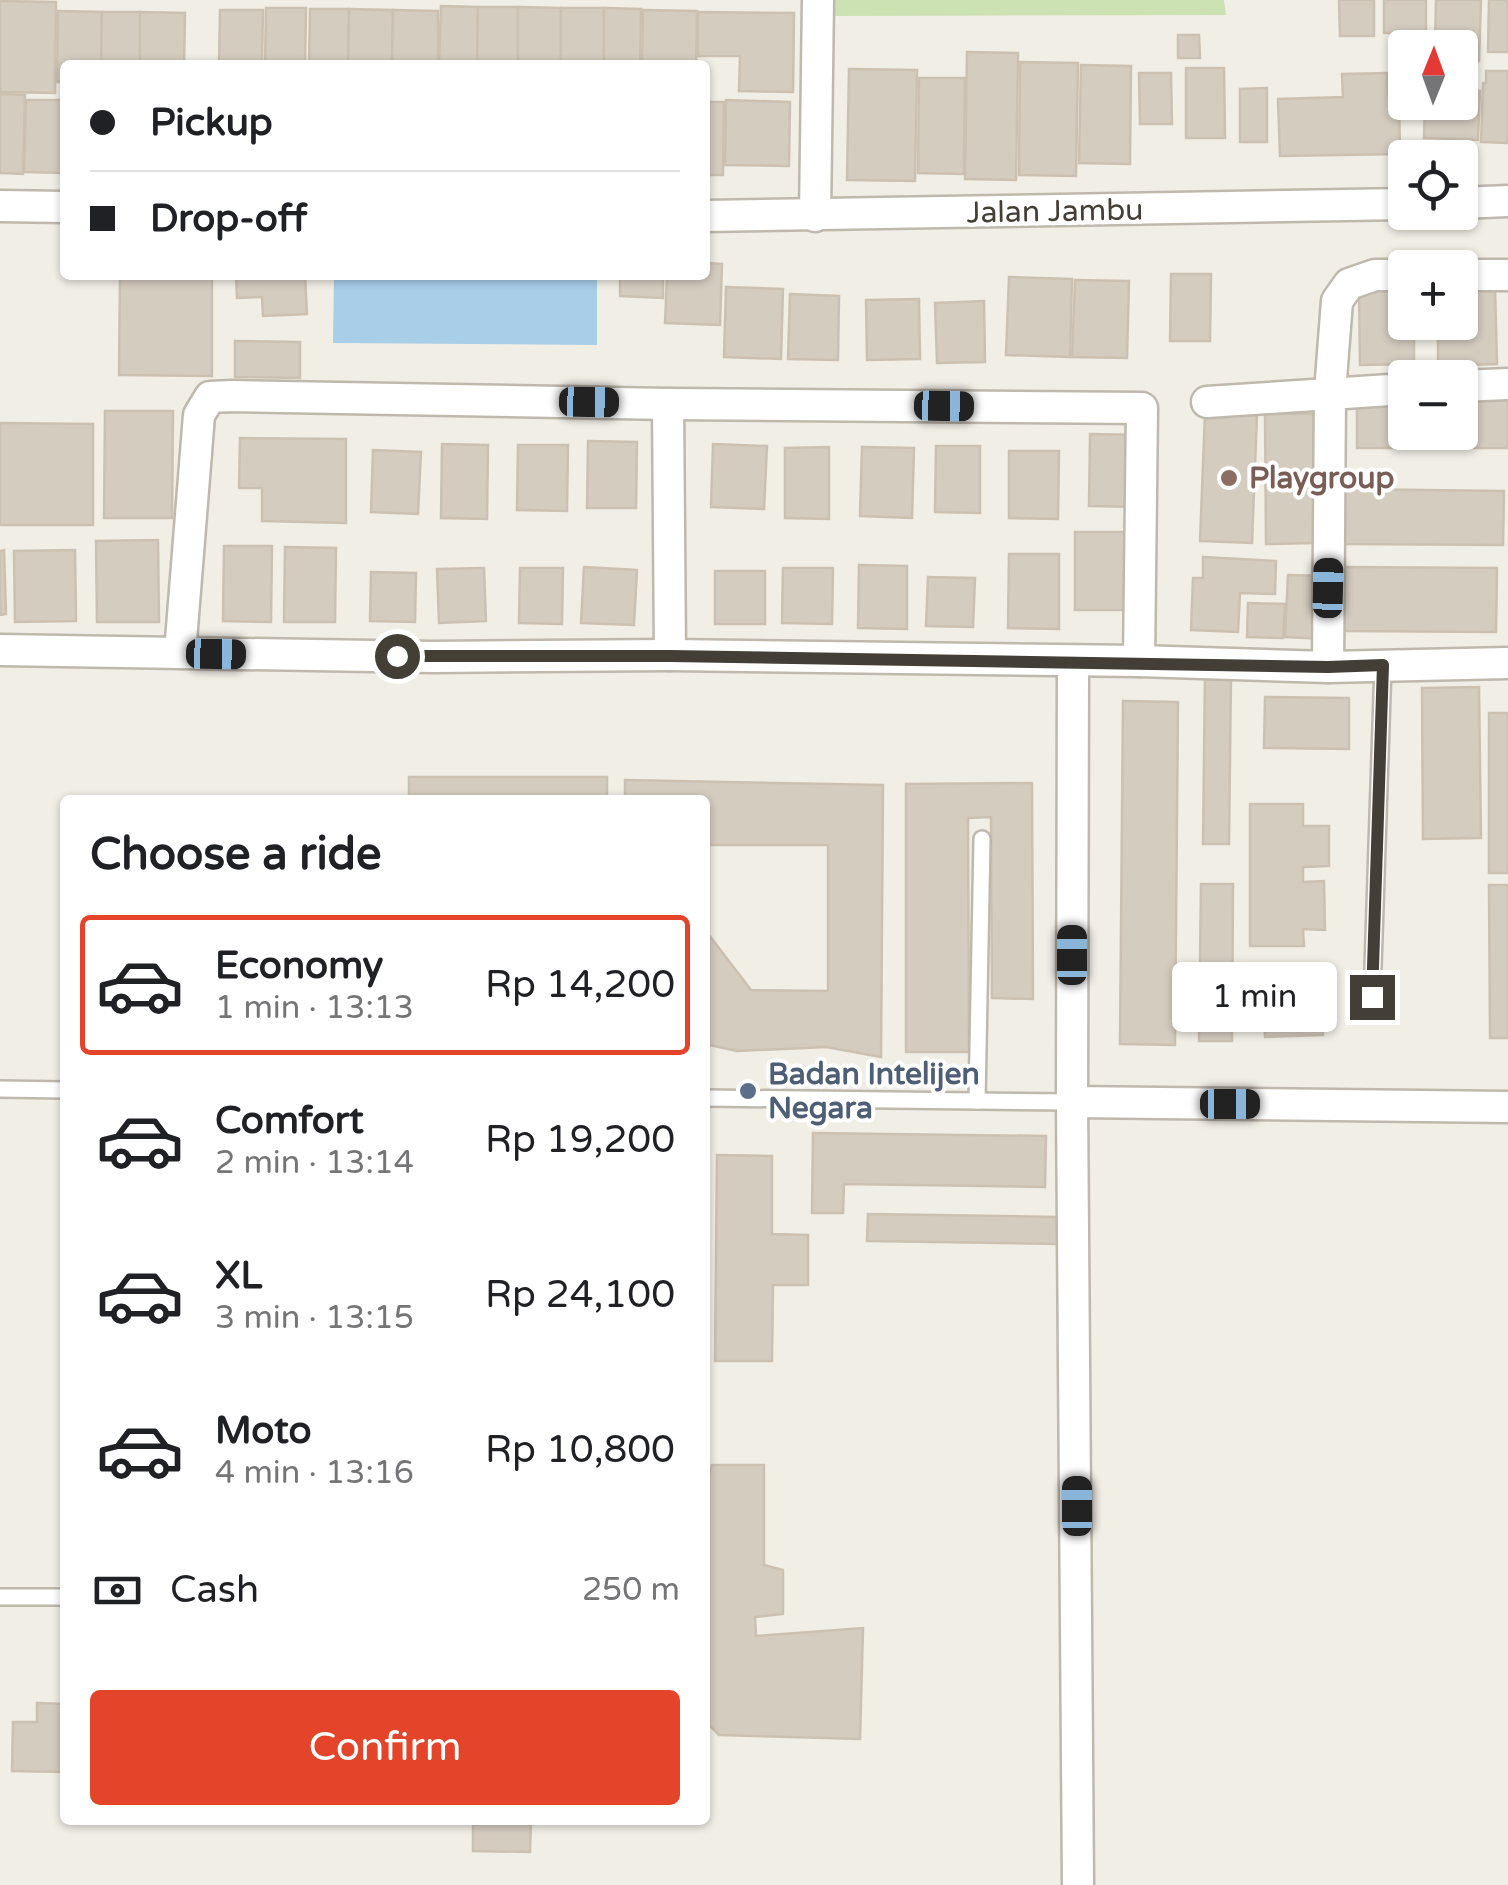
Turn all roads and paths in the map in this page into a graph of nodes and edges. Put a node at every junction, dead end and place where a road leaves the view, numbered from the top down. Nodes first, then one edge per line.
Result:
1 (818, 0) edge
2 (1508, 201) edge
3 (1478, 202) edge
4 (1388, 204) edge
5 (0, 206) edge
6 (60, 207) edge
7 (710, 216) edge
8 (815, 216) junction
9 (1388, 275) edge
10 (1478, 275) edge
11 (1508, 275) edge
12 (1508, 384) edge
13 (1478, 385) edge
14 (1388, 390) edge
15 (1330, 392) junction
16 (1207, 402) dead end
17 (668, 404) junction
18 (0, 650) edge
19 (180, 653) junction
20 (670, 656) junction
21 (1072, 661) junction
22 (1139, 661) junction
23 (1508, 663) edge
24 (1383, 665) junction
25 (1328, 667) junction
26 (982, 839) dead end
27 (1372, 997) dead end
28 (0, 1089) edge
29 (60, 1090) edge
30 (710, 1098) edge
31 (976, 1101) junction
32 (1072, 1102) junction
33 (1508, 1107) edge
34 (0, 1597) edge
35 (60, 1598) edge
36 (1078, 1885) edge

1 - 8 street
2 - 3 street
4 - 8 street, Jalan Jambu
5 - 6 street
7 - 8 street, Jalan Jambu
9 - 15 street
10 - 11 street
12 - 13 street
14 - 15 street
15 - 16 street
15 - 25 street
17 - 19 street
17 - 20 street
17 - 22 street
18 - 19 street
19 - 20 street
20 - 21 street
21 - 22 street
21 - 32 street
22 - 25 street
23 - 24 street
24 - 25 street
24 - 27 lane
26 - 31 lane
28 - 29 lane
30 - 31 lane
31 - 32 lane
32 - 33 street
32 - 36 street
34 - 35 lane

